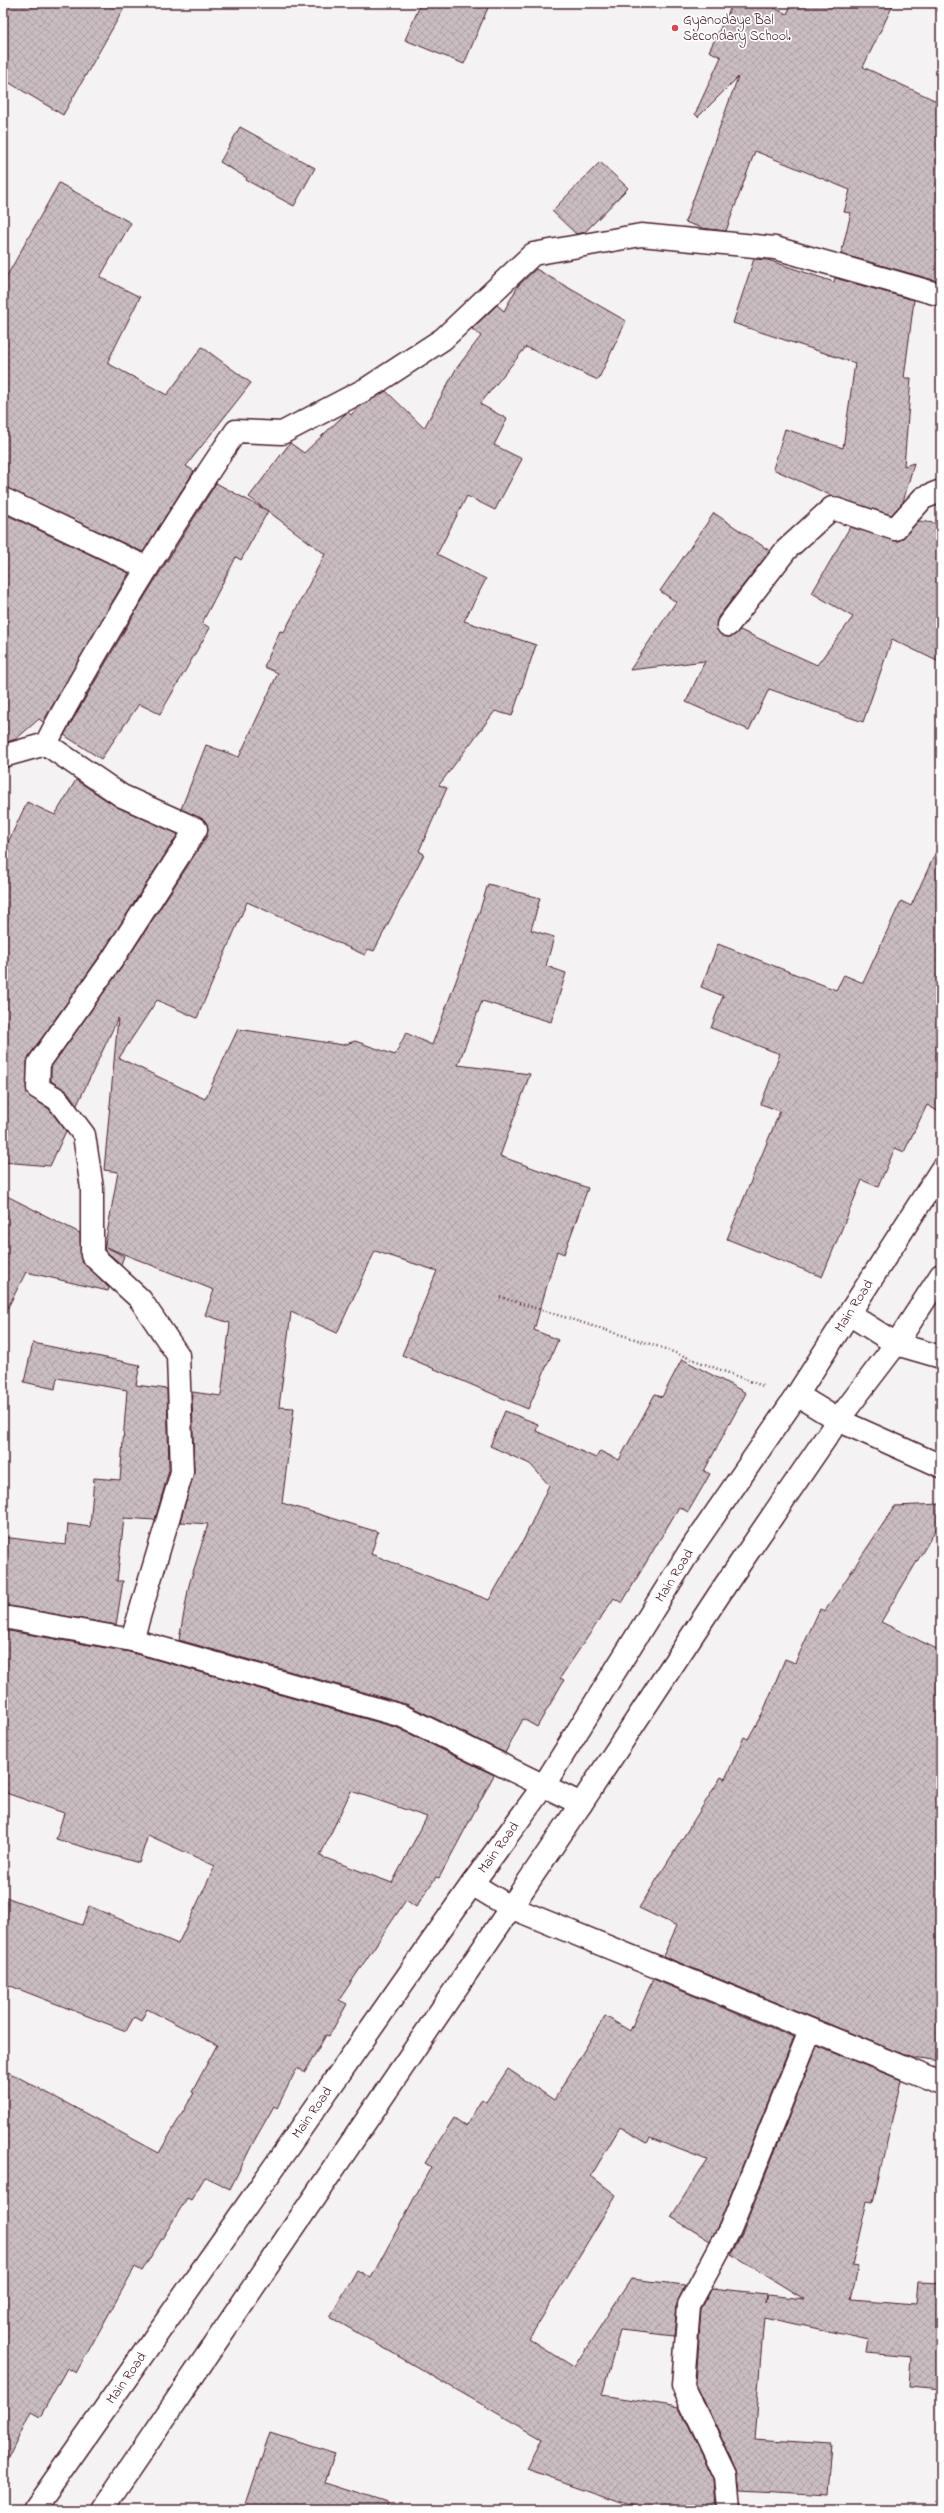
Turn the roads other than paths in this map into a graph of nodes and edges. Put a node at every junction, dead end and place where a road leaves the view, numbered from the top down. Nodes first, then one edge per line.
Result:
1 (941, 295) edge
2 (941, 491) edge
3 (3, 499) edge
4 (146, 568) junction
5 (728, 625) dead end
6 (46, 744) junction
7 (3, 756) edge
8 (941, 1170) edge
9 (941, 1275) edge
10 (849, 1314) junction
11 (896, 1344) junction
12 (941, 1356) edge
13 (797, 1395) junction
14 (838, 1420) junction
15 (941, 1466) edge
16 (3, 1617) edge
17 (132, 1640) junction
18 (544, 1785) junction
19 (581, 1804) junction
20 (472, 1884) junction
21 (510, 1907) junction
22 (810, 2031) junction
23 (941, 2083) edge
24 (34, 2510) edge
25 (102, 2510) edge
26 (728, 2510) edge

1 - 4 street
2 - 5 street
3 - 4 street
4 - 6 street
6 - 7 street
6 - 17 street
8 - 10 street, Main Road
9 - 11 street
10 - 11 street
10 - 13 street, Main Road
11 - 12 street
11 - 14 street
13 - 14 street
13 - 18 street, Main Road
14 - 15 street
14 - 19 street
16 - 17 street
17 - 18 street
18 - 19 street
18 - 20 street, Main Road
19 - 21 street
20 - 21 street
20 - 24 street, Main Road
21 - 22 street
21 - 25 street
22 - 23 street
22 - 26 street

